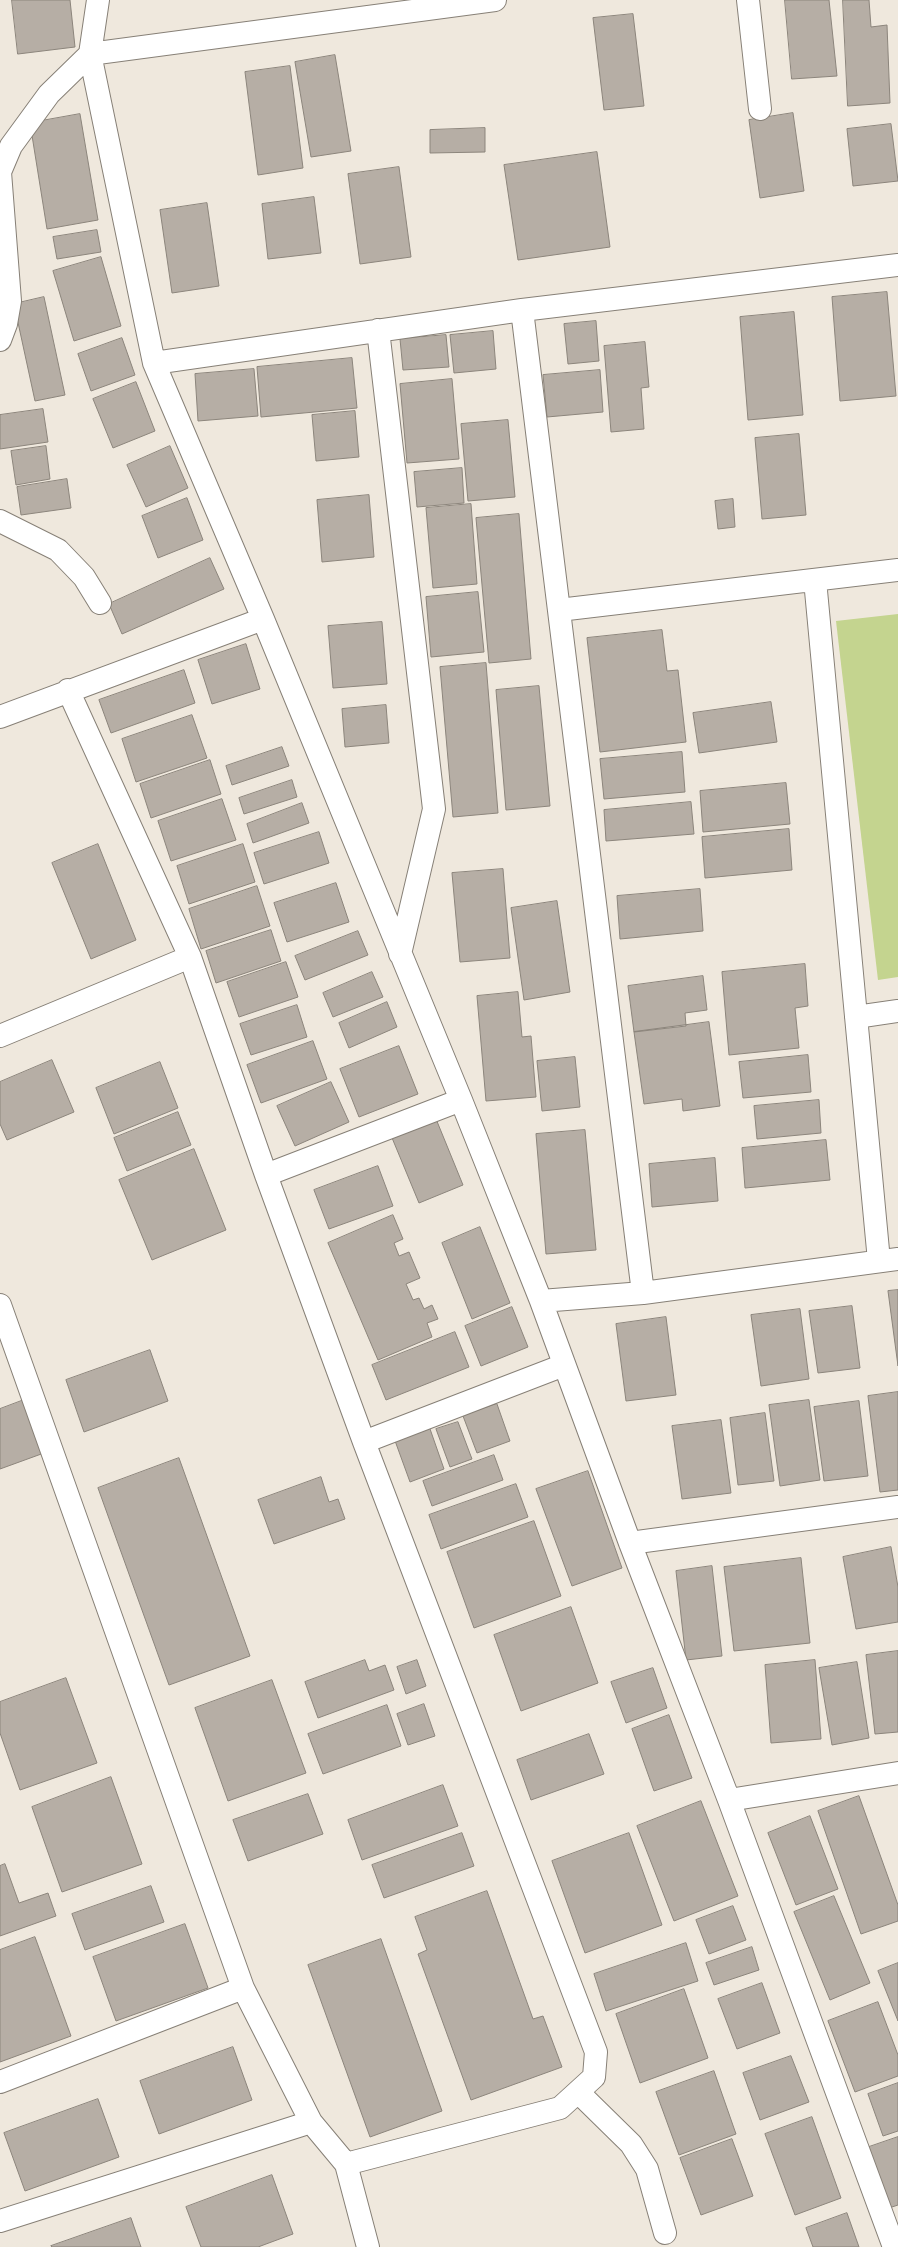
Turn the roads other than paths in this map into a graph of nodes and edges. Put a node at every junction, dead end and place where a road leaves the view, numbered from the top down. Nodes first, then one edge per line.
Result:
1 (98, 0) edge
2 (495, 0) edge
3 (748, 0) edge
4 (90, 54) junction
5 (760, 109) dead end
6 (898, 265) edge
7 (522, 310) junction
8 (378, 330) junction
9 (0, 340) edge
10 (154, 363) junction
11 (0, 521) edge
12 (898, 570) edge
13 (815, 580) junction
14 (100, 603) dead end
15 (559, 610) junction
16 (263, 619) junction
17 (68, 690) junction
18 (0, 717) edge
19 (400, 954) junction
20 (190, 957) junction
21 (898, 1011) edge
22 (856, 1017) junction
23 (0, 1036) edge
24 (461, 1100) junction
25 (266, 1176) junction
26 (888, 1260) edge
27 (643, 1293) junction
28 (541, 1301) junction
29 (0, 1305) edge
30 (564, 1365) junction
31 (364, 1442) junction
32 (898, 1507) edge
33 (630, 1543) junction
34 (898, 1774) edge
35 (729, 1800) junction
36 (243, 1988) junction
37 (0, 2082) edge
38 (578, 2092) junction
39 (311, 2122) junction
40 (346, 2164) junction
41 (0, 2221) edge
42 (665, 2233) dead end
43 (368, 2247) edge
44 (894, 2247) edge

1 - 4 street
2 - 4 street
3 - 5 street
4 - 9 street
4 - 10 street
6 - 7 street
7 - 8 street
7 - 15 street
8 - 10 street
8 - 19 street
10 - 16 street
11 - 14 street
12 - 13 street
13 - 15 street
13 - 22 street
15 - 27 street
16 - 17 street
16 - 19 street
17 - 18 street
17 - 20 street
19 - 24 street
20 - 23 street
20 - 25 street
21 - 22 street
22 - 26 street
24 - 25 street
24 - 28 street
25 - 31 street
26 - 27 street
27 - 28 street
28 - 30 street
29 - 36 street
30 - 31 street
30 - 33 street
31 - 38 street
32 - 33 street
33 - 35 street
34 - 35 street
35 - 44 street
36 - 37 street
36 - 39 street
38 - 40 street
38 - 42 street
39 - 40 street
39 - 41 street
40 - 43 street

